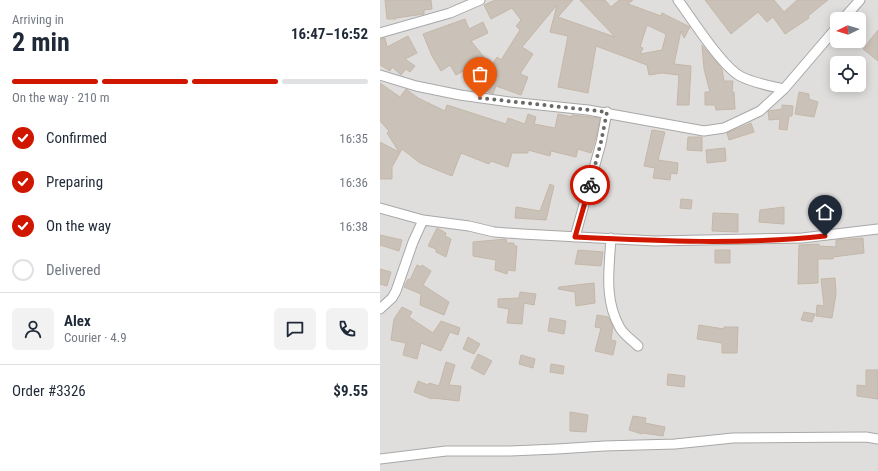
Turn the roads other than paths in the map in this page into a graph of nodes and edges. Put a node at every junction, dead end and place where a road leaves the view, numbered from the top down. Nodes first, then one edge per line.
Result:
1 (480, 0) edge
2 (678, 0) edge
3 (860, 0) edge
4 (850, 12) edge
5 (380, 33) edge
6 (830, 35) edge
7 (380, 75) edge
8 (784, 89) junction
9 (607, 112) junction
10 (380, 208) edge
11 (423, 220) junction
12 (878, 229) edge
13 (575, 237) junction
14 (611, 238) junction
15 (380, 309) edge
16 (638, 346) dead end
17 (878, 439) edge
18 (380, 459) edge

1 - 5 street
2 - 8 street
3 - 4 street
6 - 8 street
7 - 9 street
8 - 9 street
9 - 13 street
10 - 11 street
11 - 13 street
11 - 15 street
12 - 14 street
13 - 14 street
14 - 16 street
17 - 18 street

